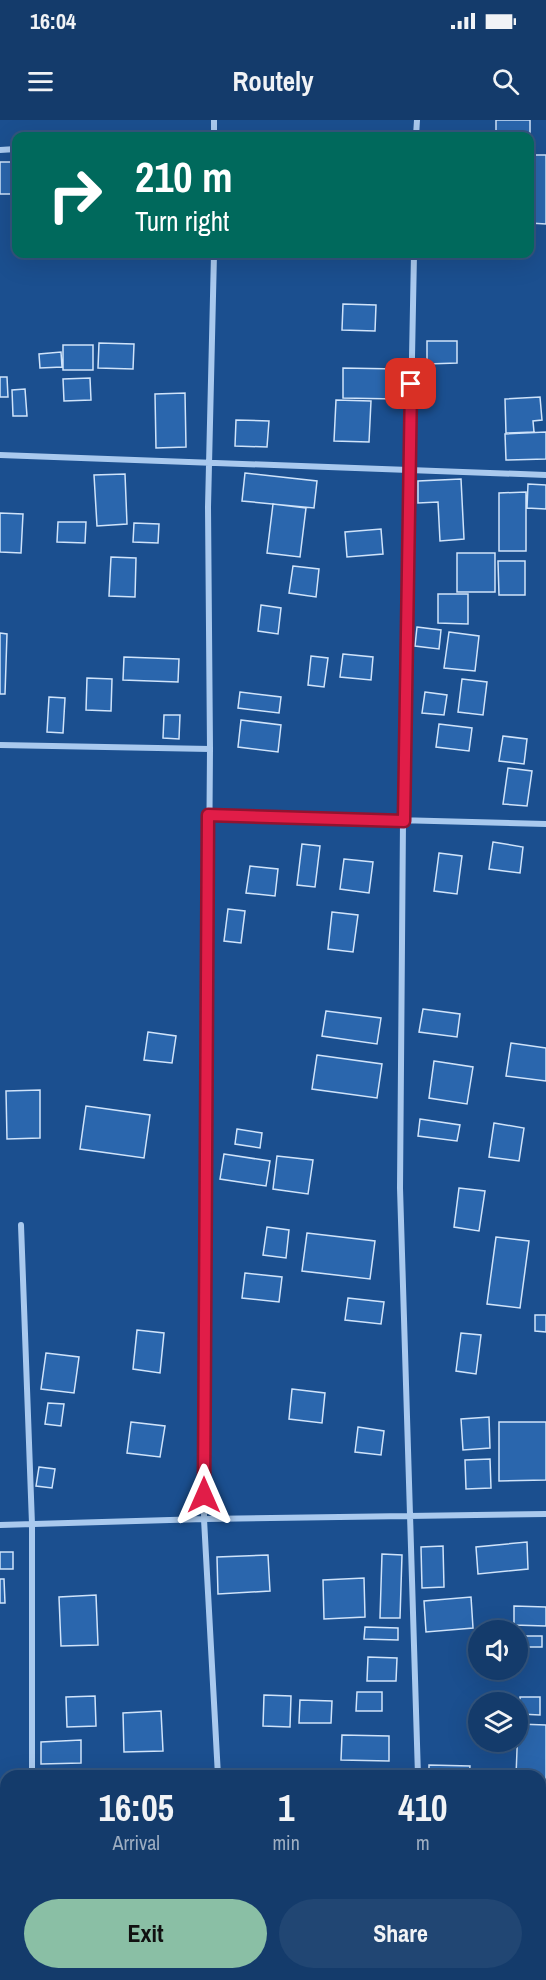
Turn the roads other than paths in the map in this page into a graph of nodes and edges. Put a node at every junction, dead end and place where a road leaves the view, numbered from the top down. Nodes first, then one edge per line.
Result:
1 (214, 258) edge
2 (414, 258) edge
3 (0, 455) edge
4 (209, 461) junction
5 (409, 471) junction
6 (546, 475) edge
7 (0, 745) edge
8 (210, 749) junction
9 (208, 815) junction
10 (404, 821) junction
11 (546, 824) edge
12 (21, 1225) dead end
13 (546, 1514) edge
14 (410, 1516) junction
15 (204, 1519) junction
16 (32, 1524) junction
17 (0, 1525) edge
18 (32, 1770) edge
19 (218, 1770) edge
20 (418, 1770) edge

1 - 4 street
2 - 5 street
3 - 4 street
4 - 5 street
4 - 8 street
5 - 6 street
5 - 10 street
7 - 8 street
8 - 9 street
9 - 10 street
9 - 15 street
10 - 11 street
10 - 14 street
12 - 16 street
13 - 14 street
14 - 15 street
14 - 20 street
15 - 16 street
15 - 19 street
16 - 17 street
16 - 18 street

